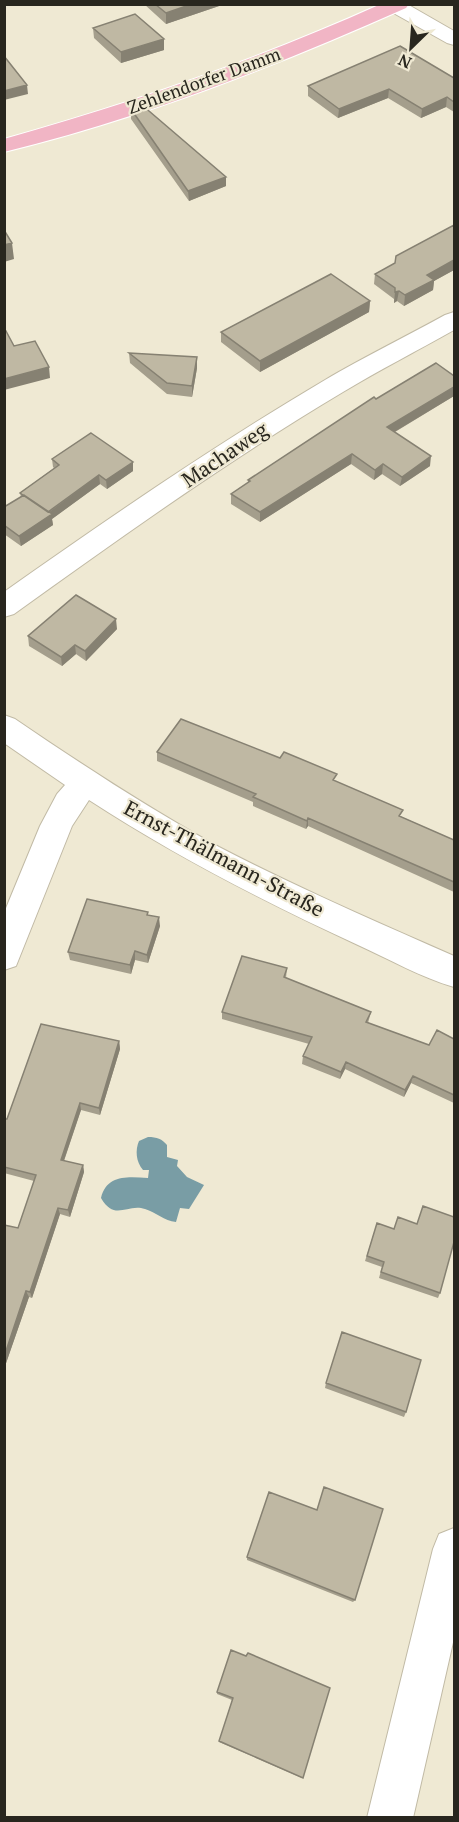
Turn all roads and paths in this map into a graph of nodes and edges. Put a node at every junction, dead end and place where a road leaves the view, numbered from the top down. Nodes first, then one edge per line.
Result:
1 (397, 5) edge
2 (454, 39) edge
3 (4, 146) edge
4 (454, 320) edge
5 (4, 606) edge
6 (4, 727) edge
7 (85, 783) junction
8 (4, 956) edge
9 (454, 972) edge
10 (454, 1549) edge
11 (390, 1818) edge

1 - 2 street
1 - 3 main road, Zehlendorfer Damm
4 - 5 street, Machaweg
6 - 7 street, Ernst-Thälmann-Straße
7 - 8 street
7 - 9 street, Ernst-Thälmann-Straße
10 - 11 street

